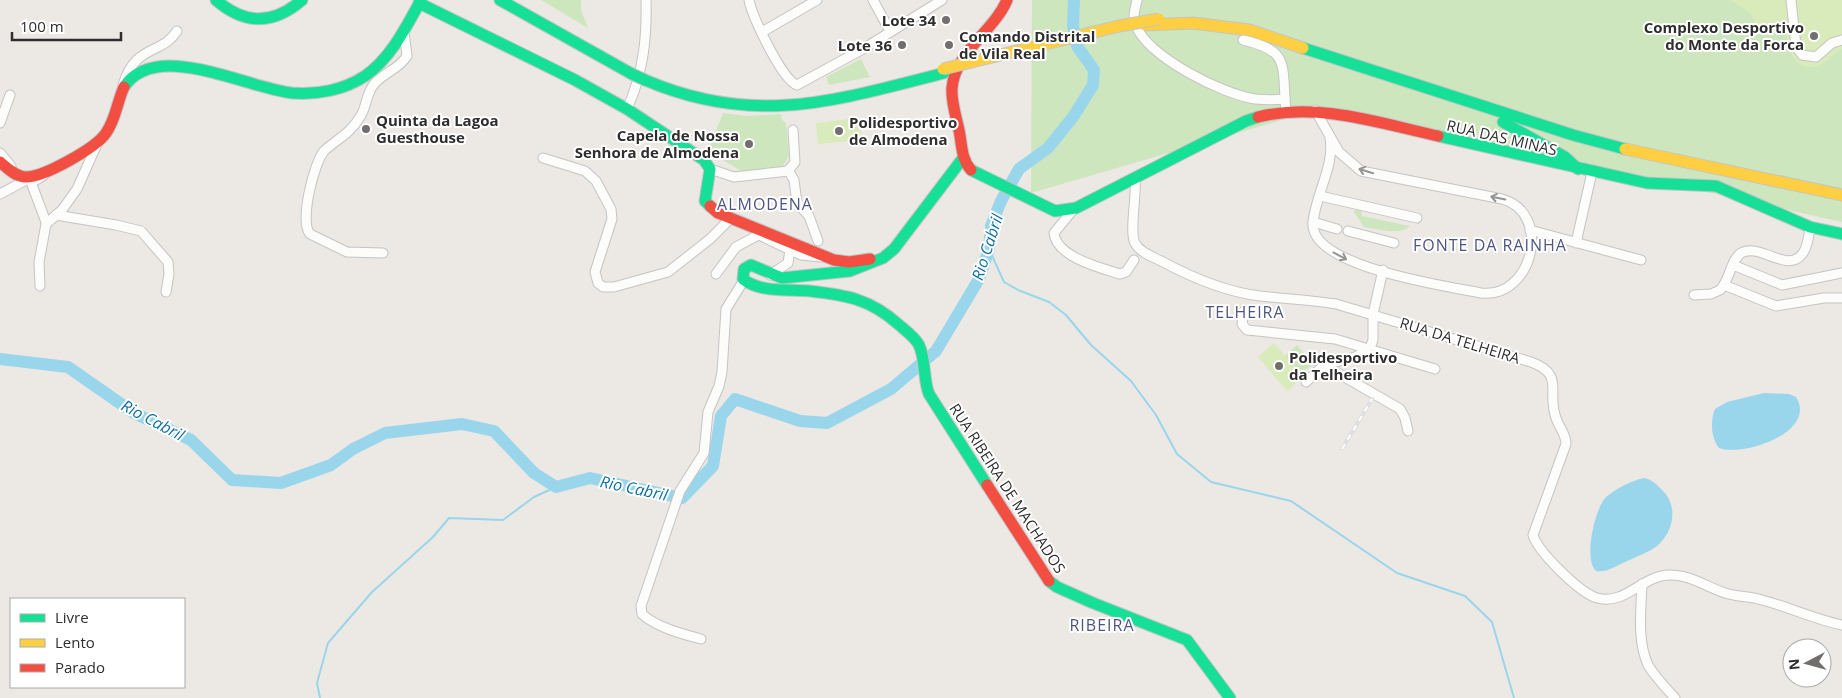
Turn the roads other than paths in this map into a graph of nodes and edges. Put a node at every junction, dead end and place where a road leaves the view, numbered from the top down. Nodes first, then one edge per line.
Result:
1 (216, 0) edge
2 (227, 0) edge
3 (292, 0) edge
4 (302, 0) edge
5 (500, 0) edge
6 (514, 0) edge
7 (646, 0) edge
8 (749, 0) edge
9 (818, 0) edge
10 (942, 0) edge
11 (1007, 0) edge
12 (1137, 0) edge
13 (1791, 0) edge
14 (420, 2) edge
15 (877, 2) edge
16 (1159, 21) junction
17 (177, 31) dead end
18 (890, 31) junction
19 (404, 32) junction
20 (762, 32) junction
21 (1243, 40) dead end
22 (1842, 40) edge
23 (944, 71) junction
24 (633, 72) junction
25 (1393, 76) junction
26 (122, 87) junction
27 (1285, 99) junction
28 (0, 100) edge
29 (627, 109) junction
30 (1315, 110) junction
31 (1286, 111) junction
32 (0, 123) edge
33 (793, 130) dead end
34 (1330, 138) junction
35 (98, 142) junction
36 (0, 153) edge
37 (543, 158) dead end
38 (963, 158) junction
39 (0, 162) edge
40 (51, 168) junction
41 (710, 169) junction
42 (1578, 169) junction
43 (788, 170) junction
44 (1592, 172) junction
45 (35, 176) junction
46 (1135, 178) junction
47 (1842, 190) edge
48 (0, 194) edge
49 (1842, 195) edge
50 (1320, 196) junction
51 (1073, 210) junction
52 (56, 215) junction
53 (1417, 218) dead end
54 (730, 219) junction
55 (46, 222) junction
56 (1313, 222) junction
57 (1810, 227) junction
58 (1337, 229) dead end
59 (1530, 230) junction
60 (1348, 232) dead end
61 (762, 233) junction
62 (1842, 234) edge
63 (818, 241) dead end
64 (1394, 243) dead end
65 (1576, 243) junction
66 (790, 250) junction
67 (383, 253) dead end
68 (890, 254) junction
69 (826, 257) junction
70 (1134, 260) dead end
71 (1641, 260) dead end
72 (1733, 265) junction
73 (1384, 270) junction
74 (1842, 273) edge
75 (716, 274) dead end
76 (770, 275) junction
77 (744, 280) junction
78 (1724, 285) junction
79 (40, 286) dead end
80 (166, 292) dead end
81 (1694, 295) dead end
82 (1842, 298) edge
83 (1244, 311) dead end
84 (1373, 314) junction
85 (1370, 348) junction
86 (1324, 365) junction
87 (1435, 369) dead end
88 (1306, 382) dead end
89 (1408, 431) dead end
90 (1642, 584) junction
91 (1842, 625) edge
92 (701, 639) dead end
93 (1230, 698) edge
94 (1675, 698) edge

1 - 4 main road
2 - 3 main road
5 - 24 main road
6 - 24 main road
7 - 29 street
8 - 20 street
9 - 20 street
10 - 18 street
11 - 38 main road
12 - 27 street
13 - 22 street
14 - 19 main road
14 - 29 main road
15 - 18 street
16 - 23 main road, bridge
16 - 23 main road, bridge
16 - 25 main road
16 - 47 main road
17 - 26 street
18 - 20 street
19 - 26 main road
19 - 67 street
21 - 27 street
23 - 24 main road, bridge
25 - 42 main road
25 - 49 main road
26 - 35 main road
27 - 31 street
28 - 32 street
29 - 41 main road
30 - 31 main road, RUA DAS MINAS
30 - 34 street
30 - 42 main road, RUA DAS MINAS
31 - 46 main road, RUA DAS MINAS
33 - 43 street
34 - 50 street
59 -> 34 street
35 - 40 main road
35 - 52 street
36 - 45 street
37 - 54 street
38 - 51 main road
38 - 68 main road
39 - 45 main road
40 - 45 main road
40 - 55 street
41 - 43 street
41 - 54 main road
42 - 44 main road, RUA DAS MINAS
43 - 63 street
44 - 57 main road, RUA DAS MINAS
44 - 65 street
45 - 48 street
46 - 51 main road, RUA DAS MINAS
46 - 84 street, RUA DA TELHEIRA
50 - 53 street
50 - 56 street
51 - 70 street
52 - 55 street
52 - 80 street
54 - 61 main road
55 - 79 street
56 - 58 street
56 -> 73 street
57 - 62 main road, RUA DAS MINAS
57 - 72 street
59 - 65 street
59 - 73 street
60 - 64 street
61 - 66 street
61 - 69 main road
61 - 75 street
65 - 71 street
66 - 69 street
66 - 76 street
68 - 69 main road
68 - 76 main road
72 - 74 street
72 - 78 street
73 - 84 street
76 - 77 main road
77 - 92 street
77 - 93 main road, RUA RIBEIRA DE MACHADOS
78 - 81 street
78 - 82 street
83 - 85 street
84 - 85 street
84 - 90 street, RUA DA TELHEIRA
85 - 86 street
85 - 87 street
86 - 88 street
86 - 89 street
90 - 91 street
90 - 94 street

